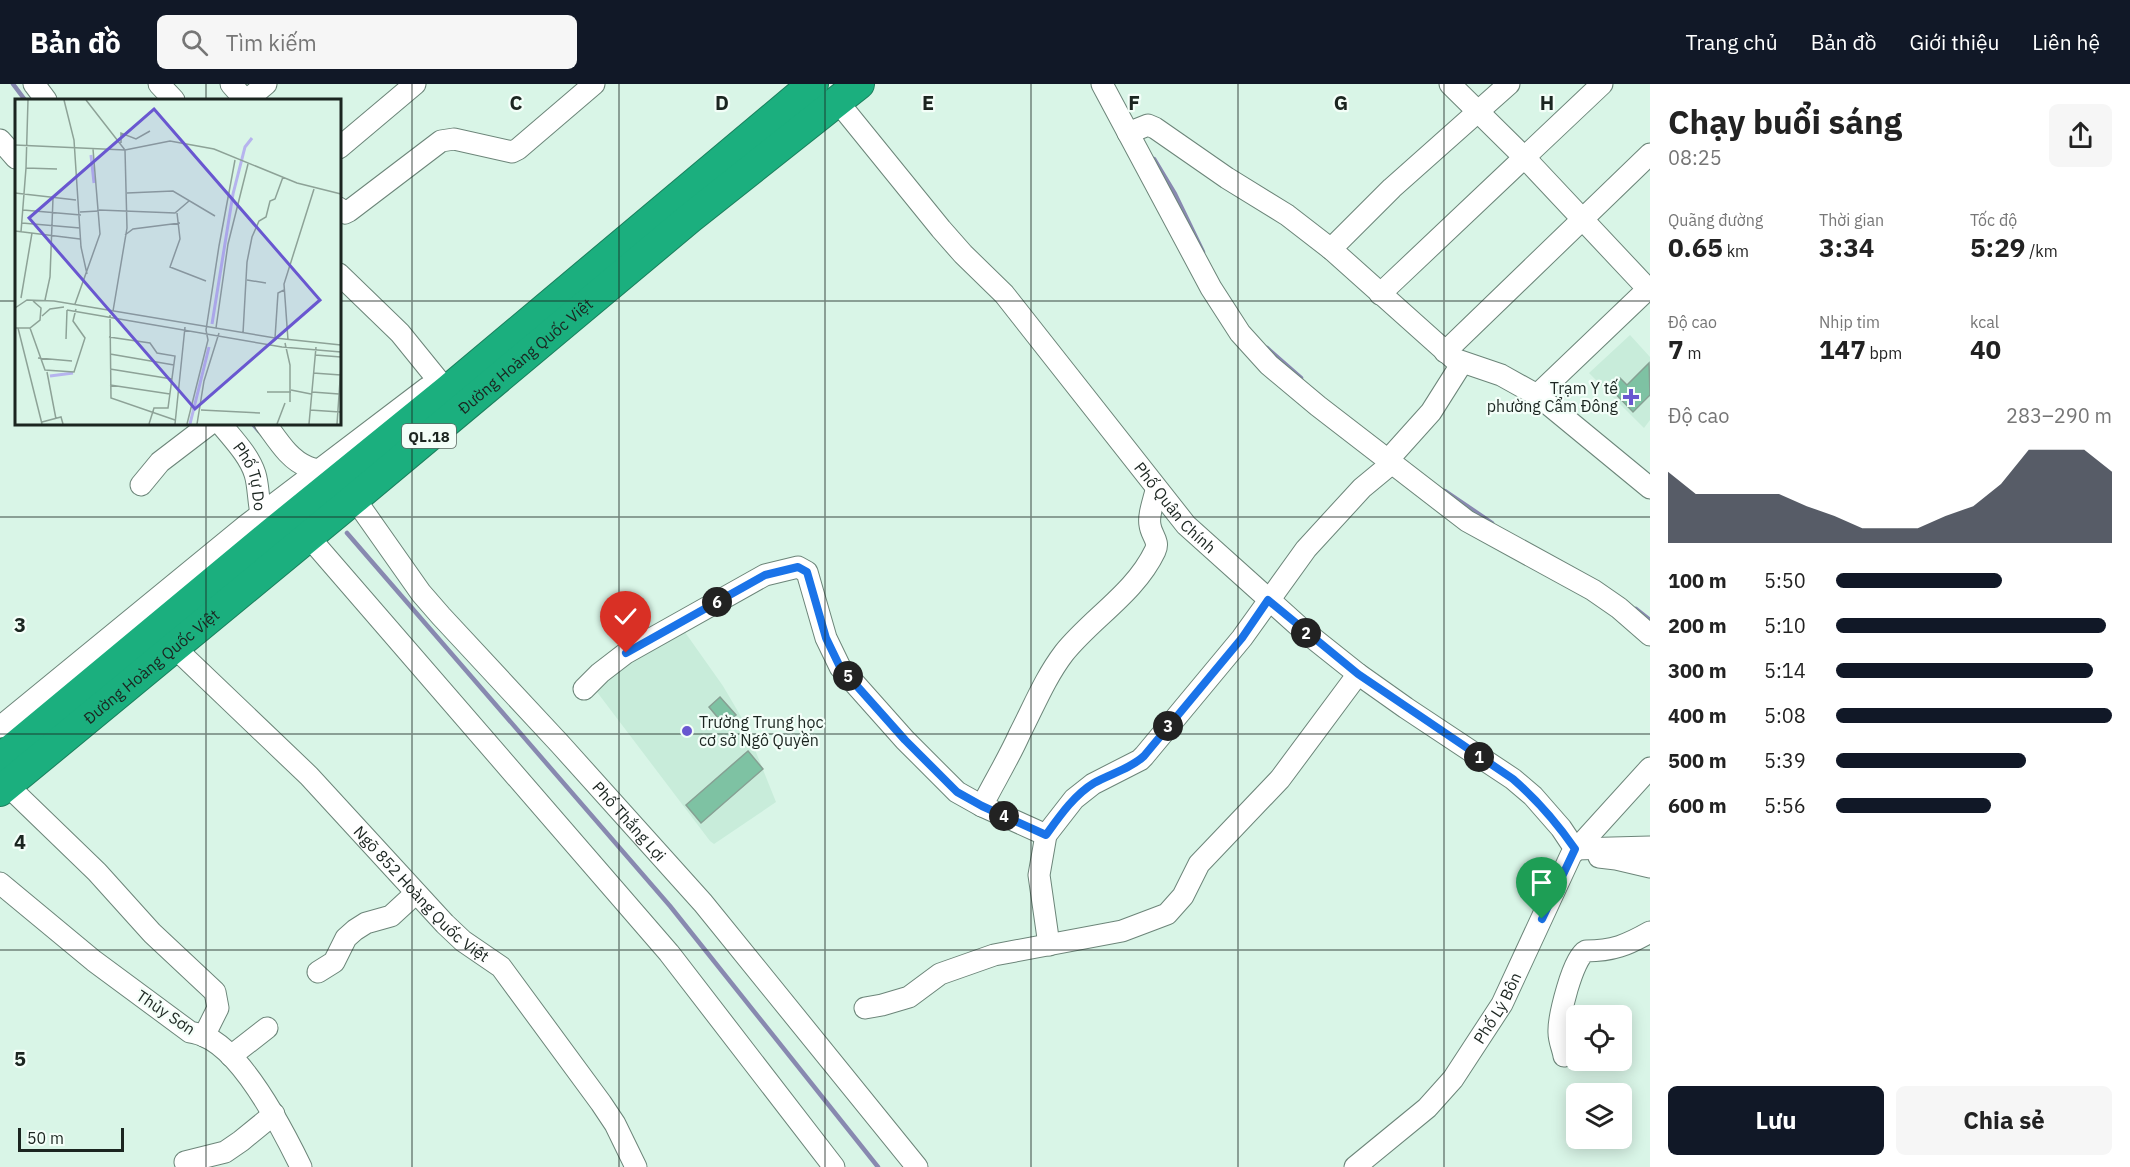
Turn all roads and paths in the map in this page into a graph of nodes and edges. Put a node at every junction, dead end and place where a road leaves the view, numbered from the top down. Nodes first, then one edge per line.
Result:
1 (34, 84) edge
2 (159, 84) edge
3 (231, 84) edge
4 (267, 84) edge
5 (415, 84) edge
6 (594, 84) edge
7 (791, 84) edge
8 (813, 84) edge
9 (1102, 84) edge
10 (1450, 84) edge
11 (1509, 84) edge
12 (1602, 84) edge
13 (848, 93) edge
14 (45, 99) edge
15 (173, 99) edge
16 (245, 99) edge
17 (247, 99) edge
18 (1479, 111) junction
19 (1133, 131) junction
20 (0, 140) edge
21 (340, 147) edge
22 (1650, 154) edge
23 (15, 157) edge
24 (1525, 158) junction
25 (340, 209) edge
26 (1582, 219) junction
27 (1331, 249) junction
28 (340, 274) edge
29 (1649, 288) edge
30 (1380, 294) junction
31 (1453, 357) junction
32 (442, 385) junction
33 (1537, 395) junction
34 (210, 424) edge
35 (221, 424) edge
36 (266, 424) edge
37 (1392, 457) junction
38 (338, 482) junction
39 (141, 484) dead end
40 (1650, 488) edge
41 (1156, 489) junction
42 (267, 523) junction
43 (308, 536) junction
44 (1268, 600) junction
45 (1650, 635) edge
46 (174, 647) junction
47 (1358, 674) junction
48 (584, 689) dead end
49 (0, 727) edge
50 (1650, 768) edge
51 (2, 778) edge
52 (982, 806) junction
53 (1046, 835) junction
54 (1650, 847) edge
55 (1573, 852) junction
56 (1650, 867) edge
57 (0, 883) edge
58 (416, 893) junction
59 (1650, 932) edge
60 (1049, 945) junction
61 (318, 972) dead end
62 (865, 1008) dead end
63 (267, 1028) dead end
64 (204, 1036) junction
65 (231, 1056) junction
66 (1564, 1056) dead end
67 (274, 1114) junction
68 (185, 1162) dead end
69 (301, 1167) edge
70 (636, 1167) edge
71 (834, 1167) edge
72 (917, 1167) edge
73 (1355, 1167) edge

1 - 14 street
2 - 15 street
3 - 16 street
4 - 17 street
5 - 21 street
6 - 25 street
7 - 32 street
8 - 32 highway, Đường Hoàng Quốc Việt / QL.18
9 - 19 street
10 - 18 street
11 - 18 street
12 - 24 street
13 - 38 highway, Đường Hoàng Quốc Việt / QL.18
13 - 41 street, Phố Quân Chính
18 - 24 street
18 - 27 street
19 - 27 street
19 - 37 street
20 - 23 street
22 - 26 street
24 - 26 street
24 - 30 street
26 - 29 street
26 - 31 street
27 - 30 street
28 - 32 street
29 - 33 street
30 - 31 street
31 - 33 street
31 - 37 street
32 - 38 highway, Đường Hoàng Quốc Việt / QL.18
33 - 40 street
34 - 39 street
35 - 42 street, Phố Tự Do
36 - 38 street
37 - 44 street
37 - 45 street
38 - 42 highway, Đường Hoàng Quốc Việt / QL.18
38 - 43 highway, Đường Hoàng Quốc Việt / QL.18
38 - 72 street, Phố Thắng Lợi
41 - 44 street, Phố Quân Chính
41 - 52 street
42 - 49 street
42 - 51 highway, Đường Hoàng Quốc Việt / QL.18
43 - 46 highway, Đường Hoàng Quốc Việt / QL.18
43 - 71 street
44 - 47 street, Phố Quân Chính
44 - 53 street
46 - 51 highway, Đường Hoàng Quốc Việt / QL.18
46 - 58 street, Ngõ 852 Hoàng Quốc Việt
47 - 55 street, Phố Quân Chính
47 - 60 street
48 - 52 street
50 - 55 street, Phố Lý Bôn
51 - 64 street
52 - 53 street
53 - 60 street
54 - 55 street
55 - 56 street
55 - 73 street, Phố Lý Bôn
57 - 64 street, Thủy Sơn
58 - 61 street
58 - 70 street, Ngõ 852 Hoàng Quốc Việt
59 - 66 street
60 - 62 street
63 - 65 street
64 - 65 street, Thủy Sơn
65 - 67 street, Thủy Sơn
67 - 68 street
67 - 69 street, Thủy Sơn

